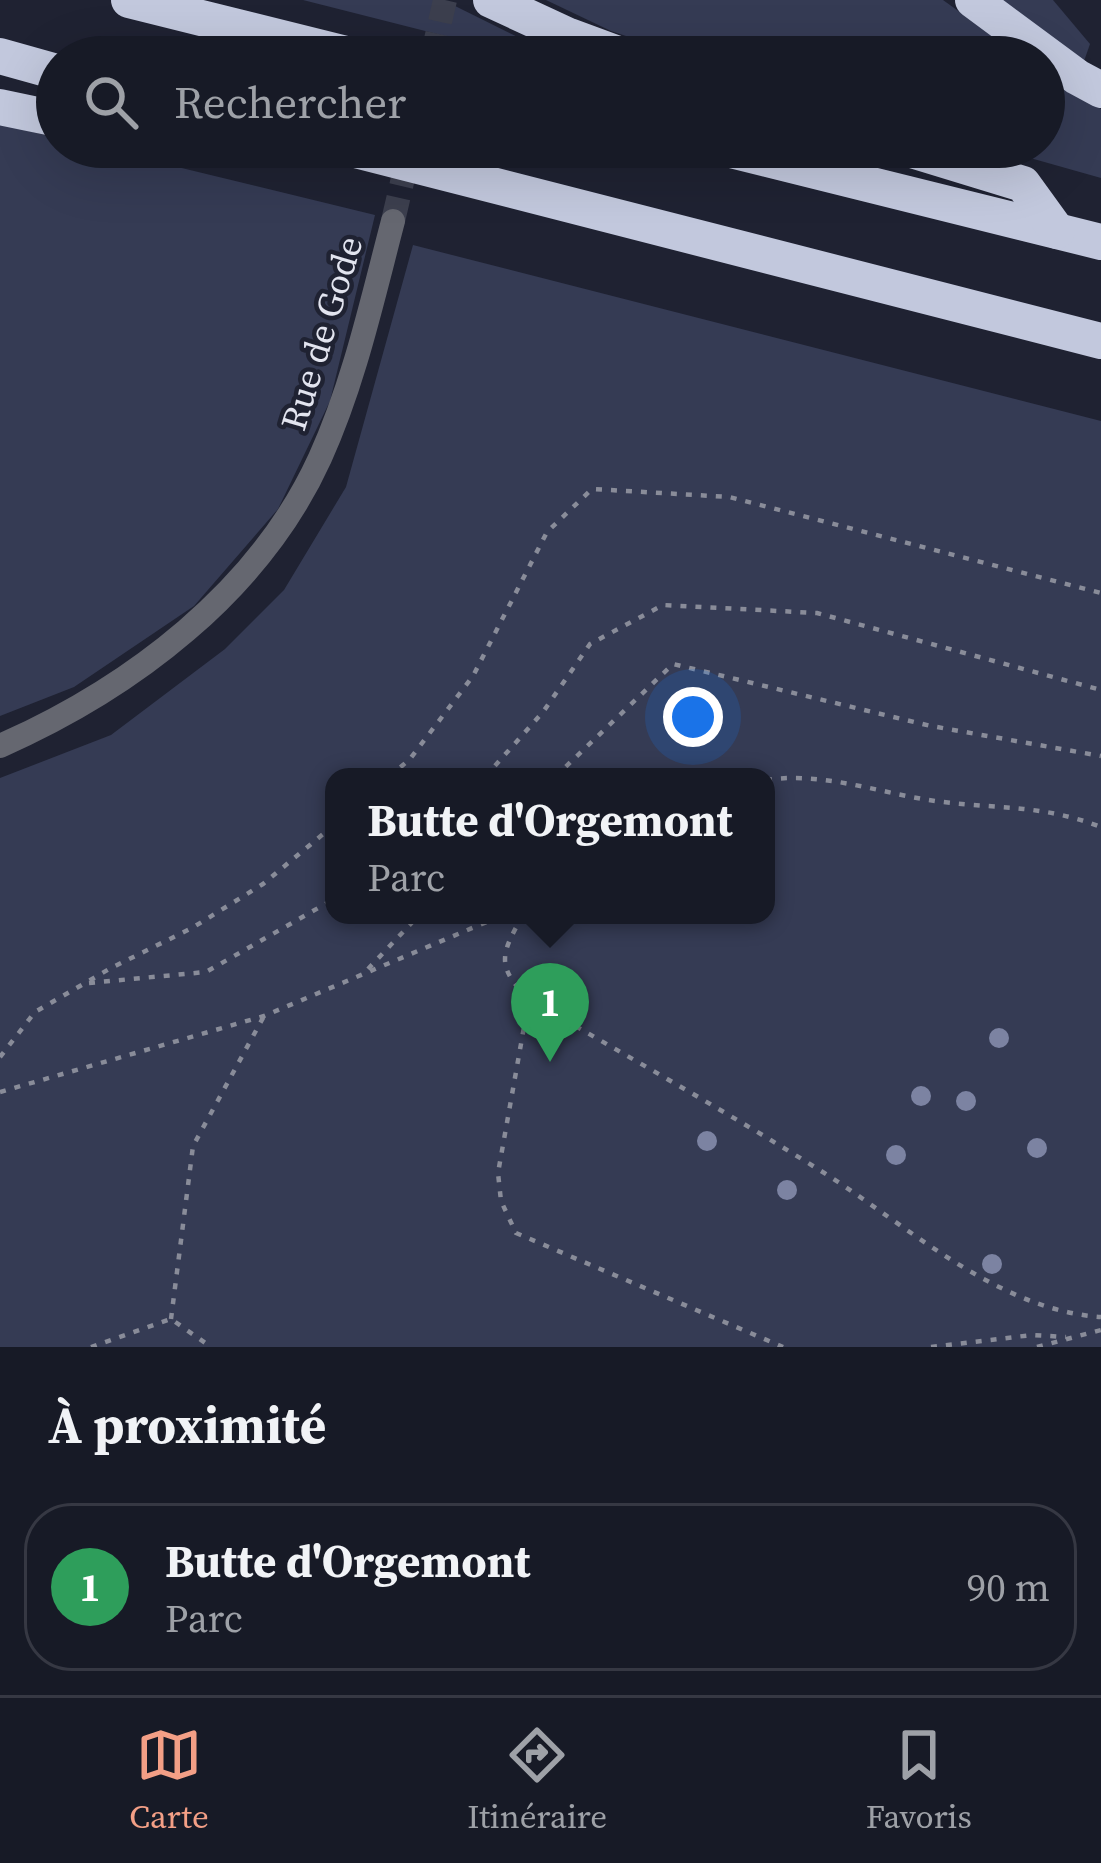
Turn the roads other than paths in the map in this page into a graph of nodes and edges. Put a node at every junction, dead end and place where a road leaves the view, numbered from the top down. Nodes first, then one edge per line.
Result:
1 (129, 0) edge
2 (491, 0) edge
3 (973, 0) edge
4 (274, 36) edge
5 (567, 36) edge
6 (1022, 36) edge
7 (0, 56) edge
8 (36, 65) edge
9 (1065, 68) edge
10 (1101, 90) edge
11 (0, 107) edge
12 (36, 115) edge
13 (426, 168) edge
14 (804, 168) edge
15 (971, 168) edge
16 (392, 221) tunnel mouth
17 (1057, 231) junction
18 (1101, 242) edge
19 (1101, 341) edge
20 (0, 746) edge

1 - 4 highway
2 - 5 highway
3 - 6 highway
7 - 8 highway
9 - 10 highway
11 - 12 highway
13 - 19 highway
14 - 17 highway
15 - 17 highway
16 - 20 street, Rue de Gode
17 - 18 highway

